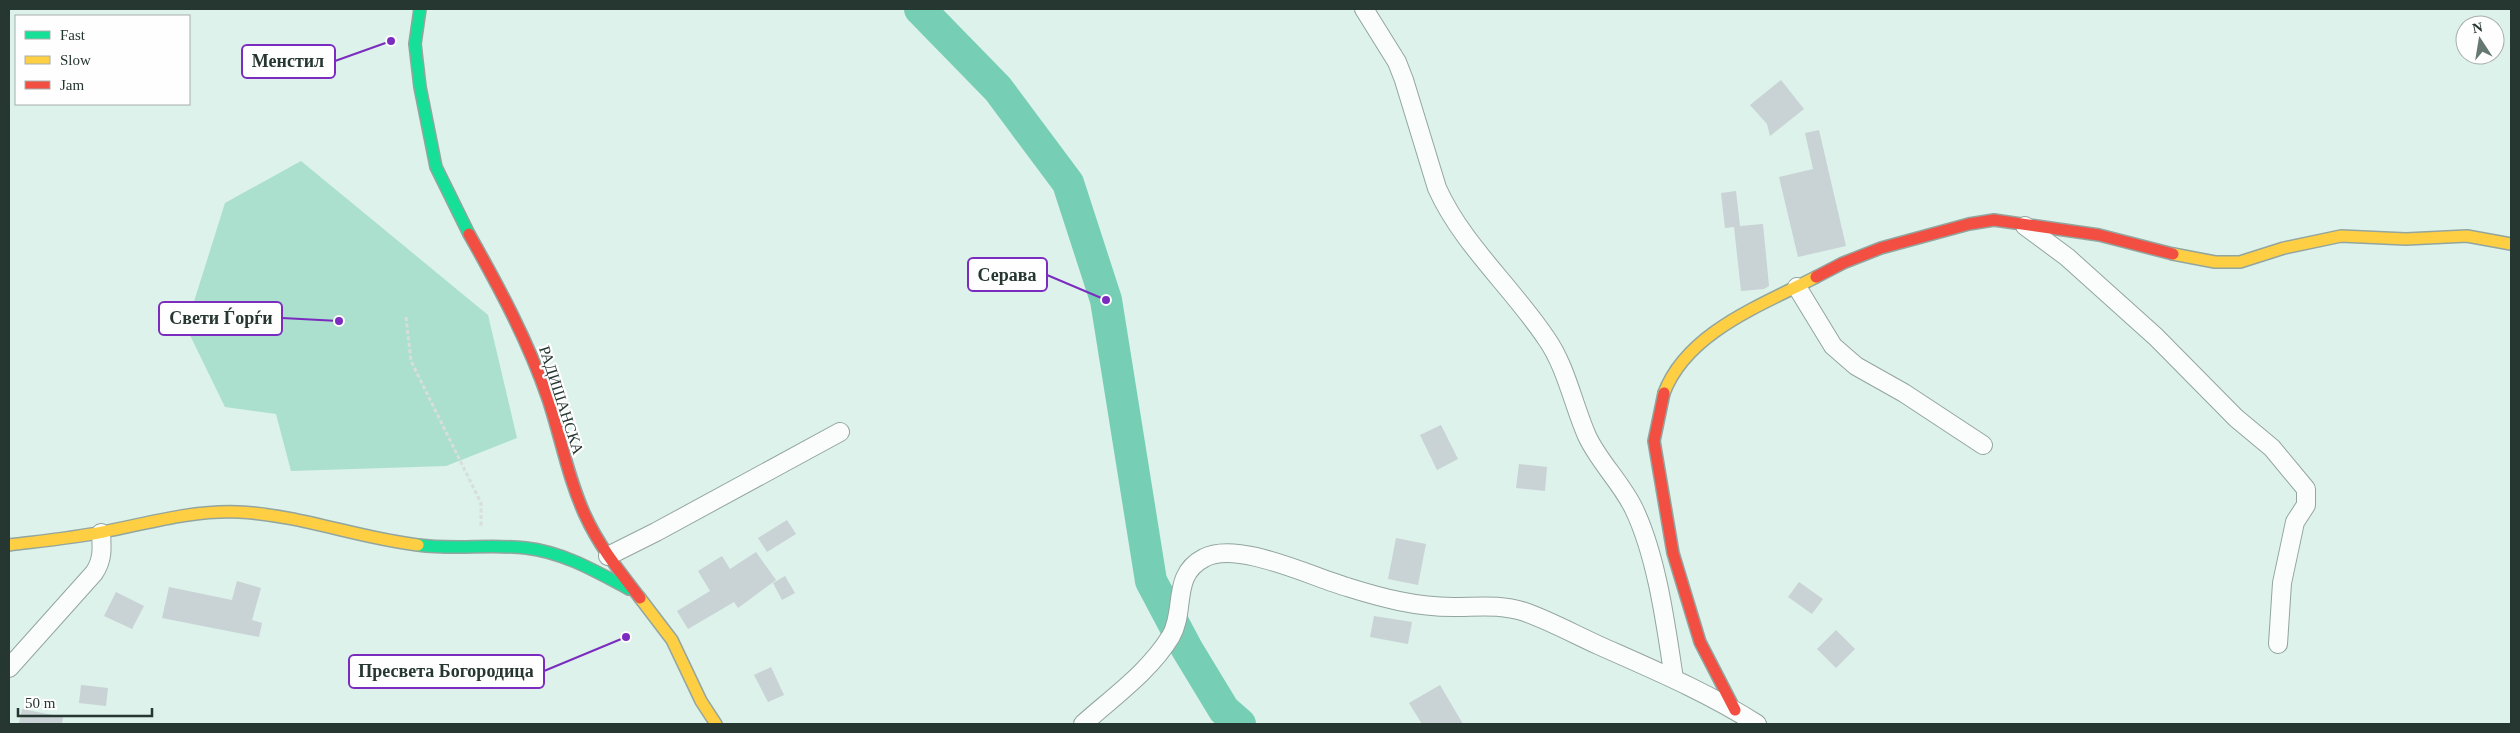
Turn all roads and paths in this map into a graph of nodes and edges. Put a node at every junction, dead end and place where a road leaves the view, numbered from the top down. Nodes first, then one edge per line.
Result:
1 (420, 9) edge
2 (1364, 9) edge
3 (2020, 223) junction
4 (2511, 244) edge
5 (1797, 287) junction
6 (406, 317) dead end
7 (840, 432) dead end
8 (1983, 445) dead end
9 (101, 533) junction
10 (9, 545) edge
11 (482, 546) junction
12 (608, 556) junction
13 (637, 594) junction
14 (2278, 644) dead end
15 (9, 668) edge
16 (1674, 679) junction
17 (1735, 710) junction
18 (716, 724) edge
19 (1084, 724) edge
20 (1757, 724) edge

1 - 12 street, РАДИШАНСКА
2 - 16 street
3 - 4 street
3 - 5 street
3 - 14 street
5 - 8 street
5 - 17 street
6 - 11 path
7 - 12 street
9 - 10 street
9 - 11 street
9 - 15 street
11 - 13 street
12 - 13 street, РАДИШАНСКА
13 - 18 street, РАДИШАНСКА
16 - 17 street
16 - 19 street
17 - 20 street

